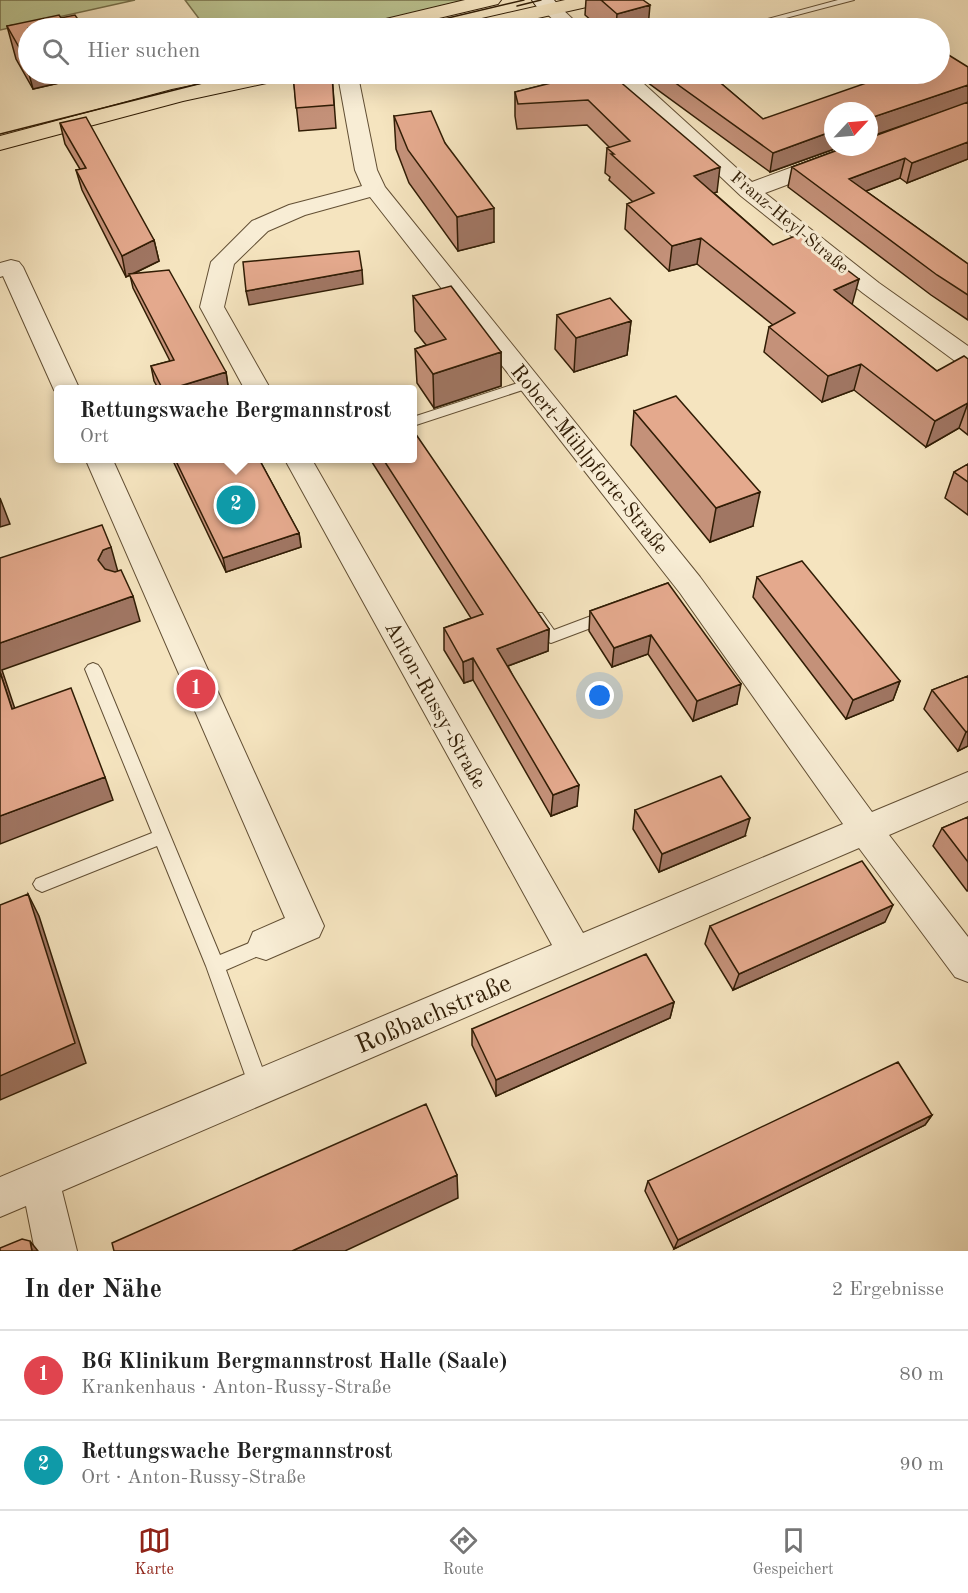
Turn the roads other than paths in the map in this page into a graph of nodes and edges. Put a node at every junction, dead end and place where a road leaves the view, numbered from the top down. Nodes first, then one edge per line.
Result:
1 (491, 0) edge
2 (593, 0) edge
3 (849, 0) edge
4 (547, 5) edge
5 (414, 18) edge
6 (502, 18) edge
7 (562, 18) edge
8 (778, 18) edge
9 (232, 84) edge
10 (350, 84) edge
11 (636, 84) edge
12 (891, 138) edge
13 (0, 143) edge
14 (878, 143) edge
15 (843, 156) edge
16 (375, 189) junction
17 (749, 190) junction
18 (0, 270) edge
19 (968, 358) edge
20 (530, 383) junction
21 (65, 385) edge
22 (255, 385) edge
23 (417, 421) edge
24 (99, 463) edge
25 (299, 463) edge
26 (527, 602) edge
27 (626, 609) edge
28 (93, 669) dead end
29 (968, 786) edge
30 (866, 830) junction
31 (162, 836) junction
32 (42, 884) dead end
33 (266, 944) joint
34 (575, 952) junction
35 (968, 965) edge
36 (215, 966) junction
37 (259, 1086) junction
38 (40, 1180) junction
39 (0, 1197) edge
40 (56, 1251) edge

1 - 5 main road
2 - 4 main road
3 - 8 lane
4 - 6 main road
4 - 7 street
9 - 13 main road
10 - 16 street, Robert-Mühlpforte-Straße
11 - 17 street, Franz-Heyl-Straße
12 - 14 street
15 - 17 street
16 - 20 street, Robert-Mühlpforte-Straße
16 - 22 street
17 - 19 street, Franz-Heyl-Straße
18 - 21 street
20 - 23 lane
20 - 30 street, Robert-Mühlpforte-Straße
24 - 33 street
25 - 34 street, Anton-Russy-Straße
26 - 27 lane
28 - 31 lane
29 - 30 street, Roßbachstraße
30 - 34 street, Roßbachstraße
30 - 35 street
31 - 32 lane
31 - 36 lane
33 - 36 lane
34 - 37 street, Roßbachstraße
36 - 37 lane
37 - 38 street, Roßbachstraße
38 - 39 street, Roßbachstraße
38 - 40 street

